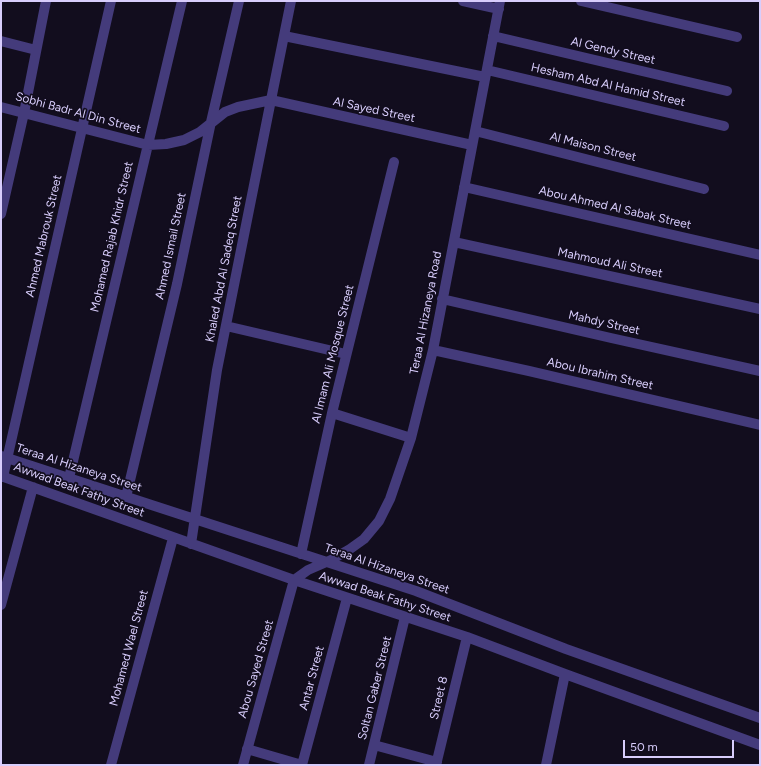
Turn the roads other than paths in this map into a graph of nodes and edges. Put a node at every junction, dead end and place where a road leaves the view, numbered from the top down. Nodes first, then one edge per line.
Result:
1 (46, 1) edge
2 (111, 1) edge
3 (182, 1) edge
4 (239, 1) edge
5 (291, 1) edge
6 (463, 1) edge
7 (581, 1) edge
8 (499, 5) edge
9 (284, 36) junction
10 (493, 36) junction
11 (737, 37) dead end
12 (1, 41) edge
13 (36, 50) junction
14 (486, 73) junction
15 (727, 91) dead end
16 (271, 100) junction
17 (1, 107) edge
18 (24, 113) junction
19 (212, 122) junction
20 (724, 126) dead end
21 (82, 128) junction
22 (475, 131) junction
23 (148, 145) junction
24 (472, 145) junction
25 (394, 162) dead end
26 (1, 164) edge
27 (11, 167) junction
28 (464, 187) junction
29 (704, 189) dead end
30 (1, 214) edge
31 (454, 242) junction
32 (760, 255) edge
33 (442, 299) junction
34 (760, 309) edge
35 (226, 326) junction
36 (433, 350) junction
37 (346, 354) junction
38 (760, 371) edge
39 (332, 413) junction
40 (760, 425) edge
41 (411, 438) junction
42 (4, 457) edge
43 (2, 476) edge
44 (69, 478) junction
45 (33, 487) junction
46 (126, 497) junction
47 (194, 519) junction
48 (173, 538) junction
49 (191, 544) junction
50 (301, 554) junction
51 (325, 562) junction
52 (294, 580) junction
53 (347, 598) junction
54 (1, 604) edge
55 (405, 617) junction
56 (467, 637) junction
57 (565, 674) junction
58 (760, 718) edge
59 (374, 745) junction
60 (760, 745) edge
61 (247, 750) junction
62 (437, 764) edge
63 (111, 765) edge
64 (243, 765) edge
65 (302, 765) edge
66 (370, 765) edge
67 (546, 765) edge

1 - 13 street
2 - 21 street, Ahmed Mabrouk Street
3 - 23 street, Mohamed Rajab Khidr Street
4 - 19 street, Ahmed Ismail Street
5 - 9 street, Khaled Abd Al Sadeq Street
6 - 8 street
7 - 11 street
8 - 10 street, Teraa Al Hizaneya Road
9 - 14 street, Hesham Abd Al Hamid Street
9 - 16 street, Khaled Abd Al Sadeq Street
10 - 14 street, Teraa Al Hizaneya Road
10 - 15 street, Al Gendy Street
12 - 13 street
13 - 18 street
14 - 20 street, Hesham Abd Al Hamid Street
14 - 22 street, Teraa Al Hizaneya Road
16 - 19 street, Sobhi Badr Al Din Street
16 - 24 street, Al Sayed Street
16 - 35 street, Khaled Abd Al Sadeq Street
17 - 18 street, Sobhi Badr Al Din Street
18 - 21 street, Sobhi Badr Al Din Street
18 - 27 street
19 - 23 street, Sobhi Badr Al Din Street
19 - 46 street, Ahmed Ismail Street
21 - 23 street, Sobhi Badr Al Din Street
21 - 42 street, Ahmed Mabrouk Street
22 - 24 street, Teraa Al Hizaneya Road
22 - 29 street, Al Maison Street
23 - 44 street, Mohamed Rajab Khidr Street
24 - 28 street, Teraa Al Hizaneya Road
25 - 37 street, Al Imam Ali Mosque Street
26 - 27 street
27 - 30 street
28 - 31 street, Teraa Al Hizaneya Road
28 - 32 street, Abou Ahmed Al Sabak Street
31 - 33 street, Teraa Al Hizaneya Road
31 - 34 street, Mahmoud Ali Street
33 - 36 street, Teraa Al Hizaneya Road
33 - 38 street, Mahdy Street
35 - 37 street
35 - 47 street, Khaled Abd Al Sadeq Street
36 - 40 street, Abou Ibrahim Street
36 - 41 street, Teraa Al Hizaneya Road
37 - 39 street, Al Imam Ali Mosque Street
39 - 41 street
39 - 50 street, Al Imam Ali Mosque Street
41 - 51 street, Teraa Al Hizaneya Road
42 - 43 street, Ahmed Mabrouk Street
42 - 44 street, Teraa Al Hizaneya Street
43 - 45 street, Awwad Beak Fathy Street
44 - 46 street, Teraa Al Hizaneya Street
45 - 48 street, Awwad Beak Fathy Street
45 - 54 street
46 - 47 street, Teraa Al Hizaneya Street
47 - 49 street, Khaled Abd Al Sadeq Street
47 - 50 street, Teraa Al Hizaneya Street
48 - 49 street, Awwad Beak Fathy Street
48 - 63 street, Mohamed Wael Street
49 - 52 street, Awwad Beak Fathy Street
50 - 51 street, Teraa Al Hizaneya Street
51 - 52 street, Teraa Al Hizaneya Road
51 - 58 street, Teraa Al Hizaneya Street
52 - 53 street, Awwad Beak Fathy Street
52 - 61 street, Abou Sayed Street
53 - 55 street, Awwad Beak Fathy Street
53 - 65 street, Antar Street
55 - 56 street, Awwad Beak Fathy Street
55 - 59 street, Soltan Gaber Street
56 - 57 street, Awwad Beak Fathy Street
56 - 62 street, Street 8
57 - 60 street, Awwad Beak Fathy Street
57 - 67 street
59 - 62 street
59 - 66 street, Soltan Gaber Street
61 - 64 street, Abou Sayed Street
61 - 65 street

